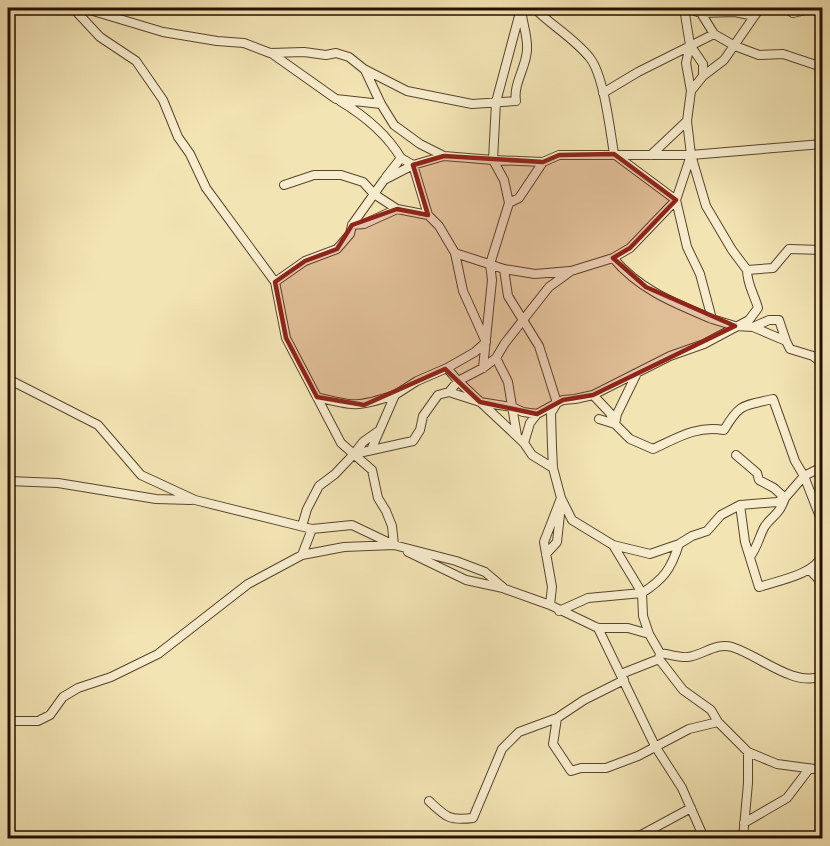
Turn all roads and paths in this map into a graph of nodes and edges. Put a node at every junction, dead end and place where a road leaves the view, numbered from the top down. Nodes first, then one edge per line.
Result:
1 (73, 8) edge
2 (83, 8) edge
3 (521, 8) edge
4 (534, 8) edge
5 (685, 8) edge
6 (760, 8) edge
7 (785, 8) edge
8 (814, 8) edge
9 (701, 13) junction
10 (754, 16) junction
11 (714, 34) junction
12 (690, 45) junction
13 (735, 46) junction
14 (270, 53) junction
15 (822, 67) edge
16 (364, 69) junction
17 (703, 76) junction
18 (691, 91) junction
19 (603, 93) junction
20 (336, 99) junction
21 (496, 102) junction
22 (381, 104) junction
23 (687, 122) junction
24 (822, 144) edge
25 (614, 154) junction
26 (651, 154) junction
27 (691, 155) junction
28 (444, 156) junction
29 (401, 158) junction
30 (493, 160) junction
31 (543, 162) junction
32 (413, 165) junction
33 (384, 180) junction
34 (284, 185) dead end
35 (374, 194) junction
36 (676, 200) junction
37 (509, 203) junction
38 (397, 209) junction
39 (428, 214) junction
40 (352, 225) junction
41 (822, 250) edge
42 (455, 253) junction
43 (613, 258) junction
44 (490, 264) junction
45 (504, 270) junction
46 (747, 270) junction
47 (571, 271) junction
48 (275, 282) junction
49 (712, 319) junction
50 (523, 321) junction
51 (735, 326) junction
52 (753, 327) junction
53 (786, 341) junction
54 (486, 342) junction
55 (496, 358) junction
56 (822, 363) edge
57 (447, 368) junction
58 (483, 368) junction
59 (637, 373) junction
60 (8, 378) edge
61 (458, 381) junction
62 (449, 392) junction
63 (395, 395) junction
64 (593, 395) junction
65 (317, 397) junction
66 (480, 402) junction
67 (557, 404) junction
68 (512, 406) junction
69 (537, 414) junction
70 (599, 419) dead end
71 (615, 424) junction
72 (379, 431) junction
73 (517, 436) junction
74 (524, 443) junction
75 (370, 450) junction
76 (354, 454) junction
77 (736, 455) dead end
78 (822, 467) edge
79 (553, 468) junction
80 (804, 476) junction
81 (8, 481) edge
82 (561, 498) junction
83 (785, 498) junction
84 (195, 500) junction
85 (740, 505) junction
86 (822, 522) edge
87 (302, 526) junction
88 (312, 529) junction
89 (679, 544) junction
90 (394, 545) junction
91 (613, 545) junction
92 (302, 555) junction
93 (822, 555) edge
94 (750, 557) junction
95 (810, 570) junction
96 (822, 583) edge
97 (505, 589) junction
98 (642, 593) junction
99 (550, 605) junction
100 (559, 610) junction
101 (598, 628) junction
102 (649, 634) junction
103 (660, 656) junction
104 (822, 676) edge
105 (622, 677) junction
106 (557, 718) junction
107 (8, 721) edge
108 (718, 722) junction
109 (655, 746) junction
110 (748, 752) junction
111 (809, 769) junction
112 (822, 770) edge
113 (429, 801) dead end
114 (691, 808) junction
115 (744, 823) junction
116 (822, 832) edge
117 (616, 838) edge
118 (704, 838) edge
119 (743, 838) edge
120 (813, 838) edge

1 - 48 street
2 - 14 street
3 - 21 street
3 - 21 street
4 - 19 street
5 - 9 street
5 - 12 street
6 - 10 street
7 - 8 street
9 - 10 street
9 - 11 street
10 - 13 street
11 - 12 street
11 - 13 street
12 - 17 street
12 - 18 street
12 - 19 street
13 - 15 street
13 - 17 street
14 - 16 street
14 - 20 street
16 - 21 street
16 - 22 street
17 - 18 street
18 - 23 street
19 - 25 street
20 - 22 street
20 - 29 street
21 - 30 street
22 - 28 street
23 - 26 street
23 - 27 street
24 - 27 street
25 - 26 street
25 - 31 street
25 - 36 street
26 - 27 street
27 - 36 street
27 - 46 street
28 - 30 street
28 - 32 street
29 - 32 street
29 - 33 street
30 - 31 street
30 - 37 street
31 - 37 street
32 - 33 street
32 - 39 street
33 - 35 street
34 - 35 street
35 - 38 street
35 - 40 street
36 - 43 street
36 - 49 street
37 - 44 street
38 - 39 street
38 - 40 street
39 - 42 street
40 - 48 street
41 - 46 street
42 - 44 street
42 - 54 street
43 - 47 street
43 - 49 street
44 - 45 street
44 - 54 street
45 - 47 street
45 - 50 street
46 - 51 street
47 - 50 street
48 - 65 street
49 - 51 street
50 - 55 street
50 - 67 street
51 - 52 street
51 - 59 street
52 - 53 street
52 - 53 street
53 - 56 street
54 - 57 street
54 - 58 street
55 - 58 street
55 - 68 street
57 - 61 street
57 - 63 street
58 - 61 street
59 - 64 street
59 - 71 street
60 - 84 street
61 - 62 street
61 - 66 street
62 - 66 street
62 - 75 street
63 - 65 street
63 - 72 street
64 - 67 street
64 - 71 street
65 - 76 street
66 - 68 street
66 - 73 street
67 - 69 street
67 - 79 street
68 - 69 street
68 - 73 street
69 - 74 street
70 - 71 street
71 - 80 street
72 - 75 street
72 - 76 street
73 - 74 street
74 - 79 street
75 - 76 street
76 - 87 street
76 - 90 street
77 - 83 street
78 - 80 street
79 - 82 street
80 - 83 street
80 - 86 street
81 - 84 street
82 - 91 street
82 - 99 street
83 - 85 street
83 - 94 street
84 - 87 street
85 - 89 street
85 - 94 street
87 - 88 street
88 - 90 street
88 - 92 street
89 - 91 street
89 - 98 street
90 - 92 street
90 - 97 street
90 - 97 street
91 - 98 street
92 - 107 street
93 - 95 street
94 - 95 street
95 - 96 street
97 - 99 street
98 - 100 street
98 - 102 street
99 - 100 street
100 - 101 street
101 - 102 street
101 - 105 street
102 - 103 street
103 - 104 street
103 - 105 street
103 - 108 street
105 - 106 street
105 - 109 street
106 - 109 street
106 - 113 street
108 - 109 street
108 - 110 street
109 - 114 street
110 - 111 street
110 - 115 street
111 - 112 street
111 - 115 street
114 - 117 street
114 - 118 street
115 - 119 street
116 - 120 street

